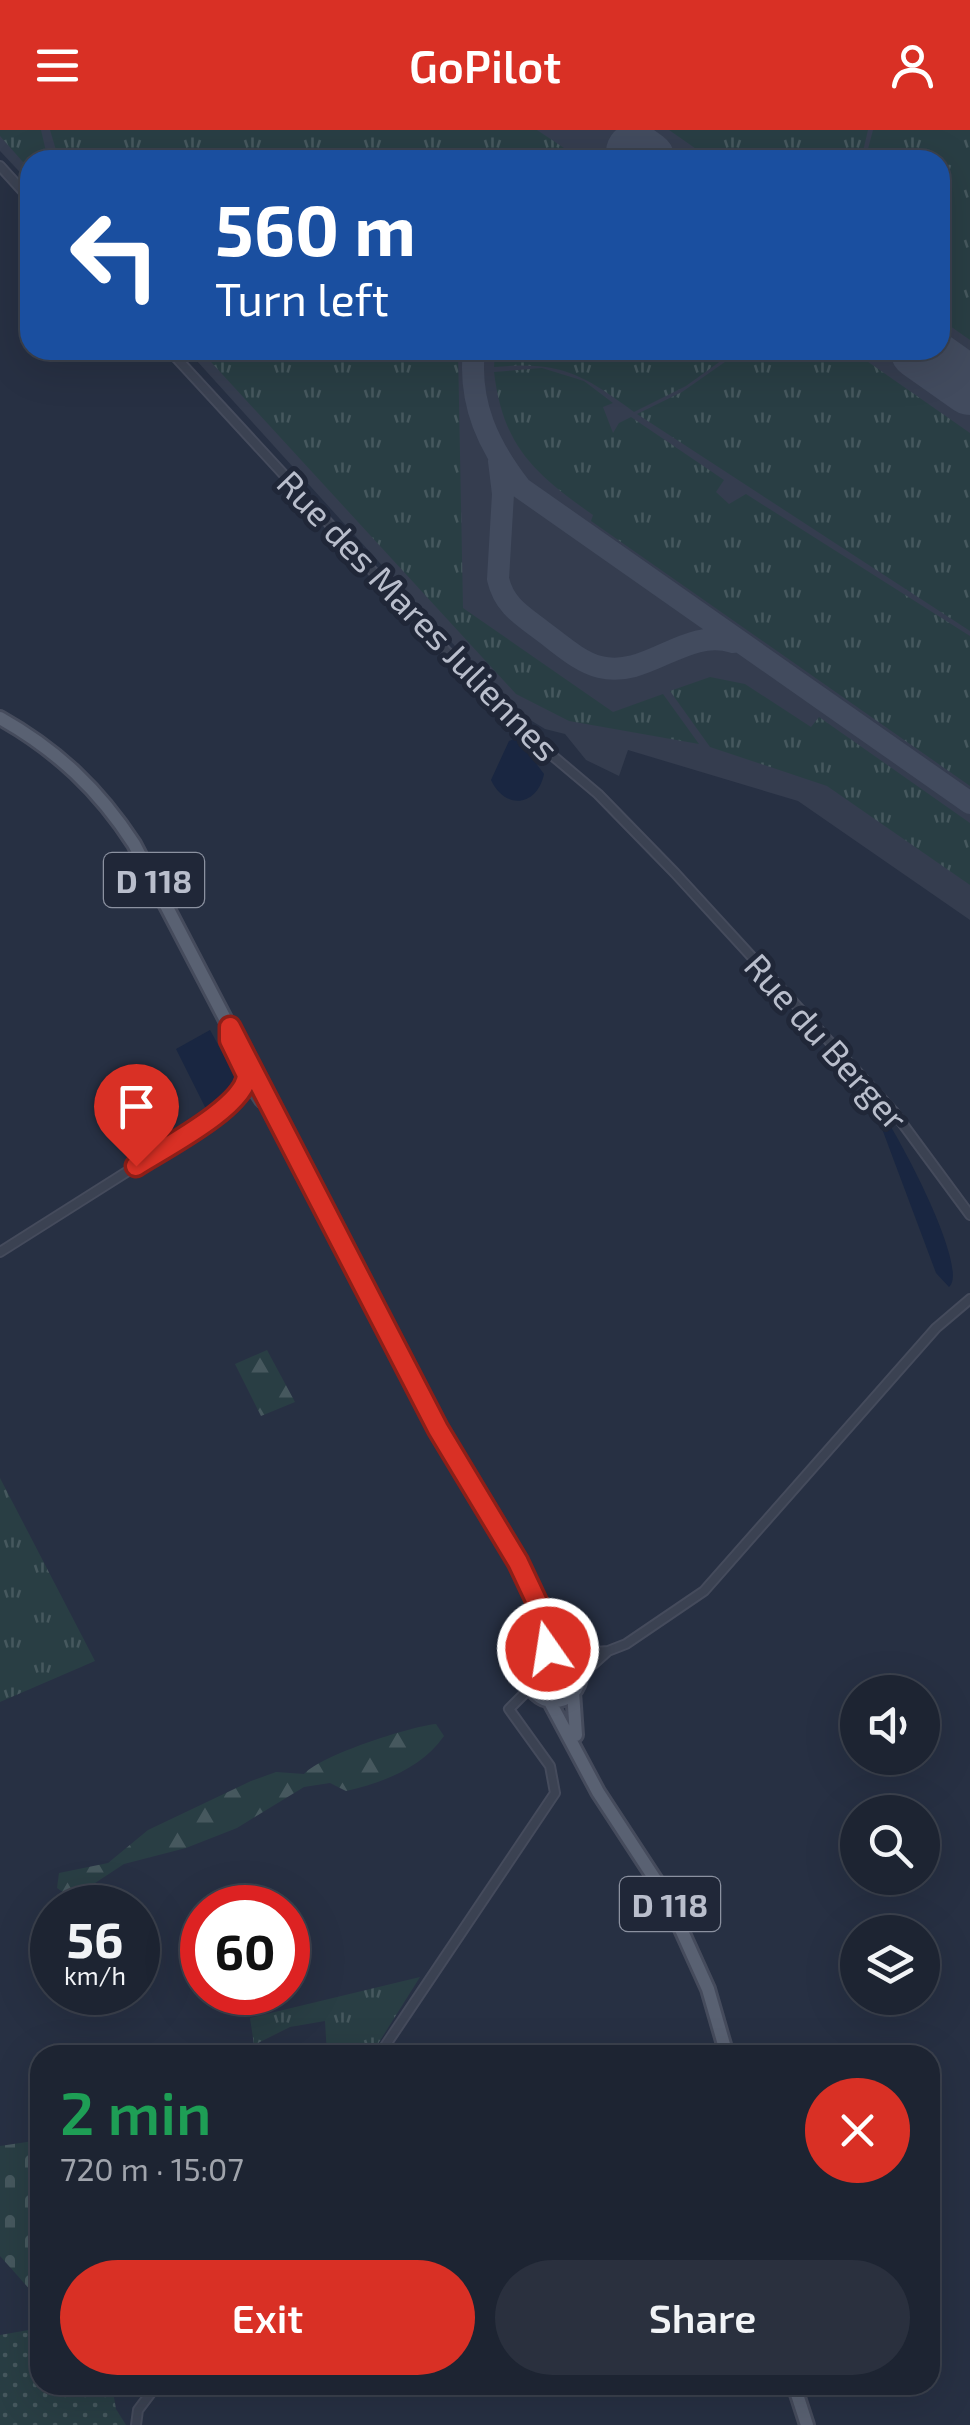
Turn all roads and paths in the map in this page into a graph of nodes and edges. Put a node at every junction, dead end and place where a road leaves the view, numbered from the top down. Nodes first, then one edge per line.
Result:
1 (0, 166) edge
2 (20, 188) edge
3 (178, 360) edge
4 (0, 718) edge
5 (675, 872) joint
6 (230, 1027) junction
7 (242, 1092) junction
8 (285, 1133) junction
9 (970, 1215) edge
10 (0, 1252) edge
11 (970, 1299) edge
12 (530, 1588) junction
13 (608, 1651) junction
14 (564, 1652) junction
15 (536, 1656) junction
16 (580, 1676) junction
17 (531, 1688) junction
18 (573, 1692) junction
19 (550, 1700) junction
20 (586, 1766) junction
21 (386, 2045) edge
22 (724, 2045) edge
23 (149, 2395) edge
24 (796, 2395) edge
25 (136, 2425) edge
26 (804, 2425) edge

1 - 2 street
3 - 5 street, Rue des Mares Juliennes
4 - 6 main road, D 118
5 - 9 street, Rue du Berger
6 - 7 main road
6 - 8 main road, D 118
7 - 8 main road
7 - 10 street
8 - 12 main road, D 118
11 - 13 street
12 - 14 main road, D 118
12 - 15 main road, D 118
13 - 14 street
13 - 16 street
14 - 15 main road
14 - 16 main road
15 - 17 main road
16 - 18 main road
17 - 19 main road
17 - 21 street
18 - 19 main road
18 - 20 main road, D 118
19 - 20 main road, D 118
20 - 22 main road, D 118
23 - 25 street
24 - 26 main road

